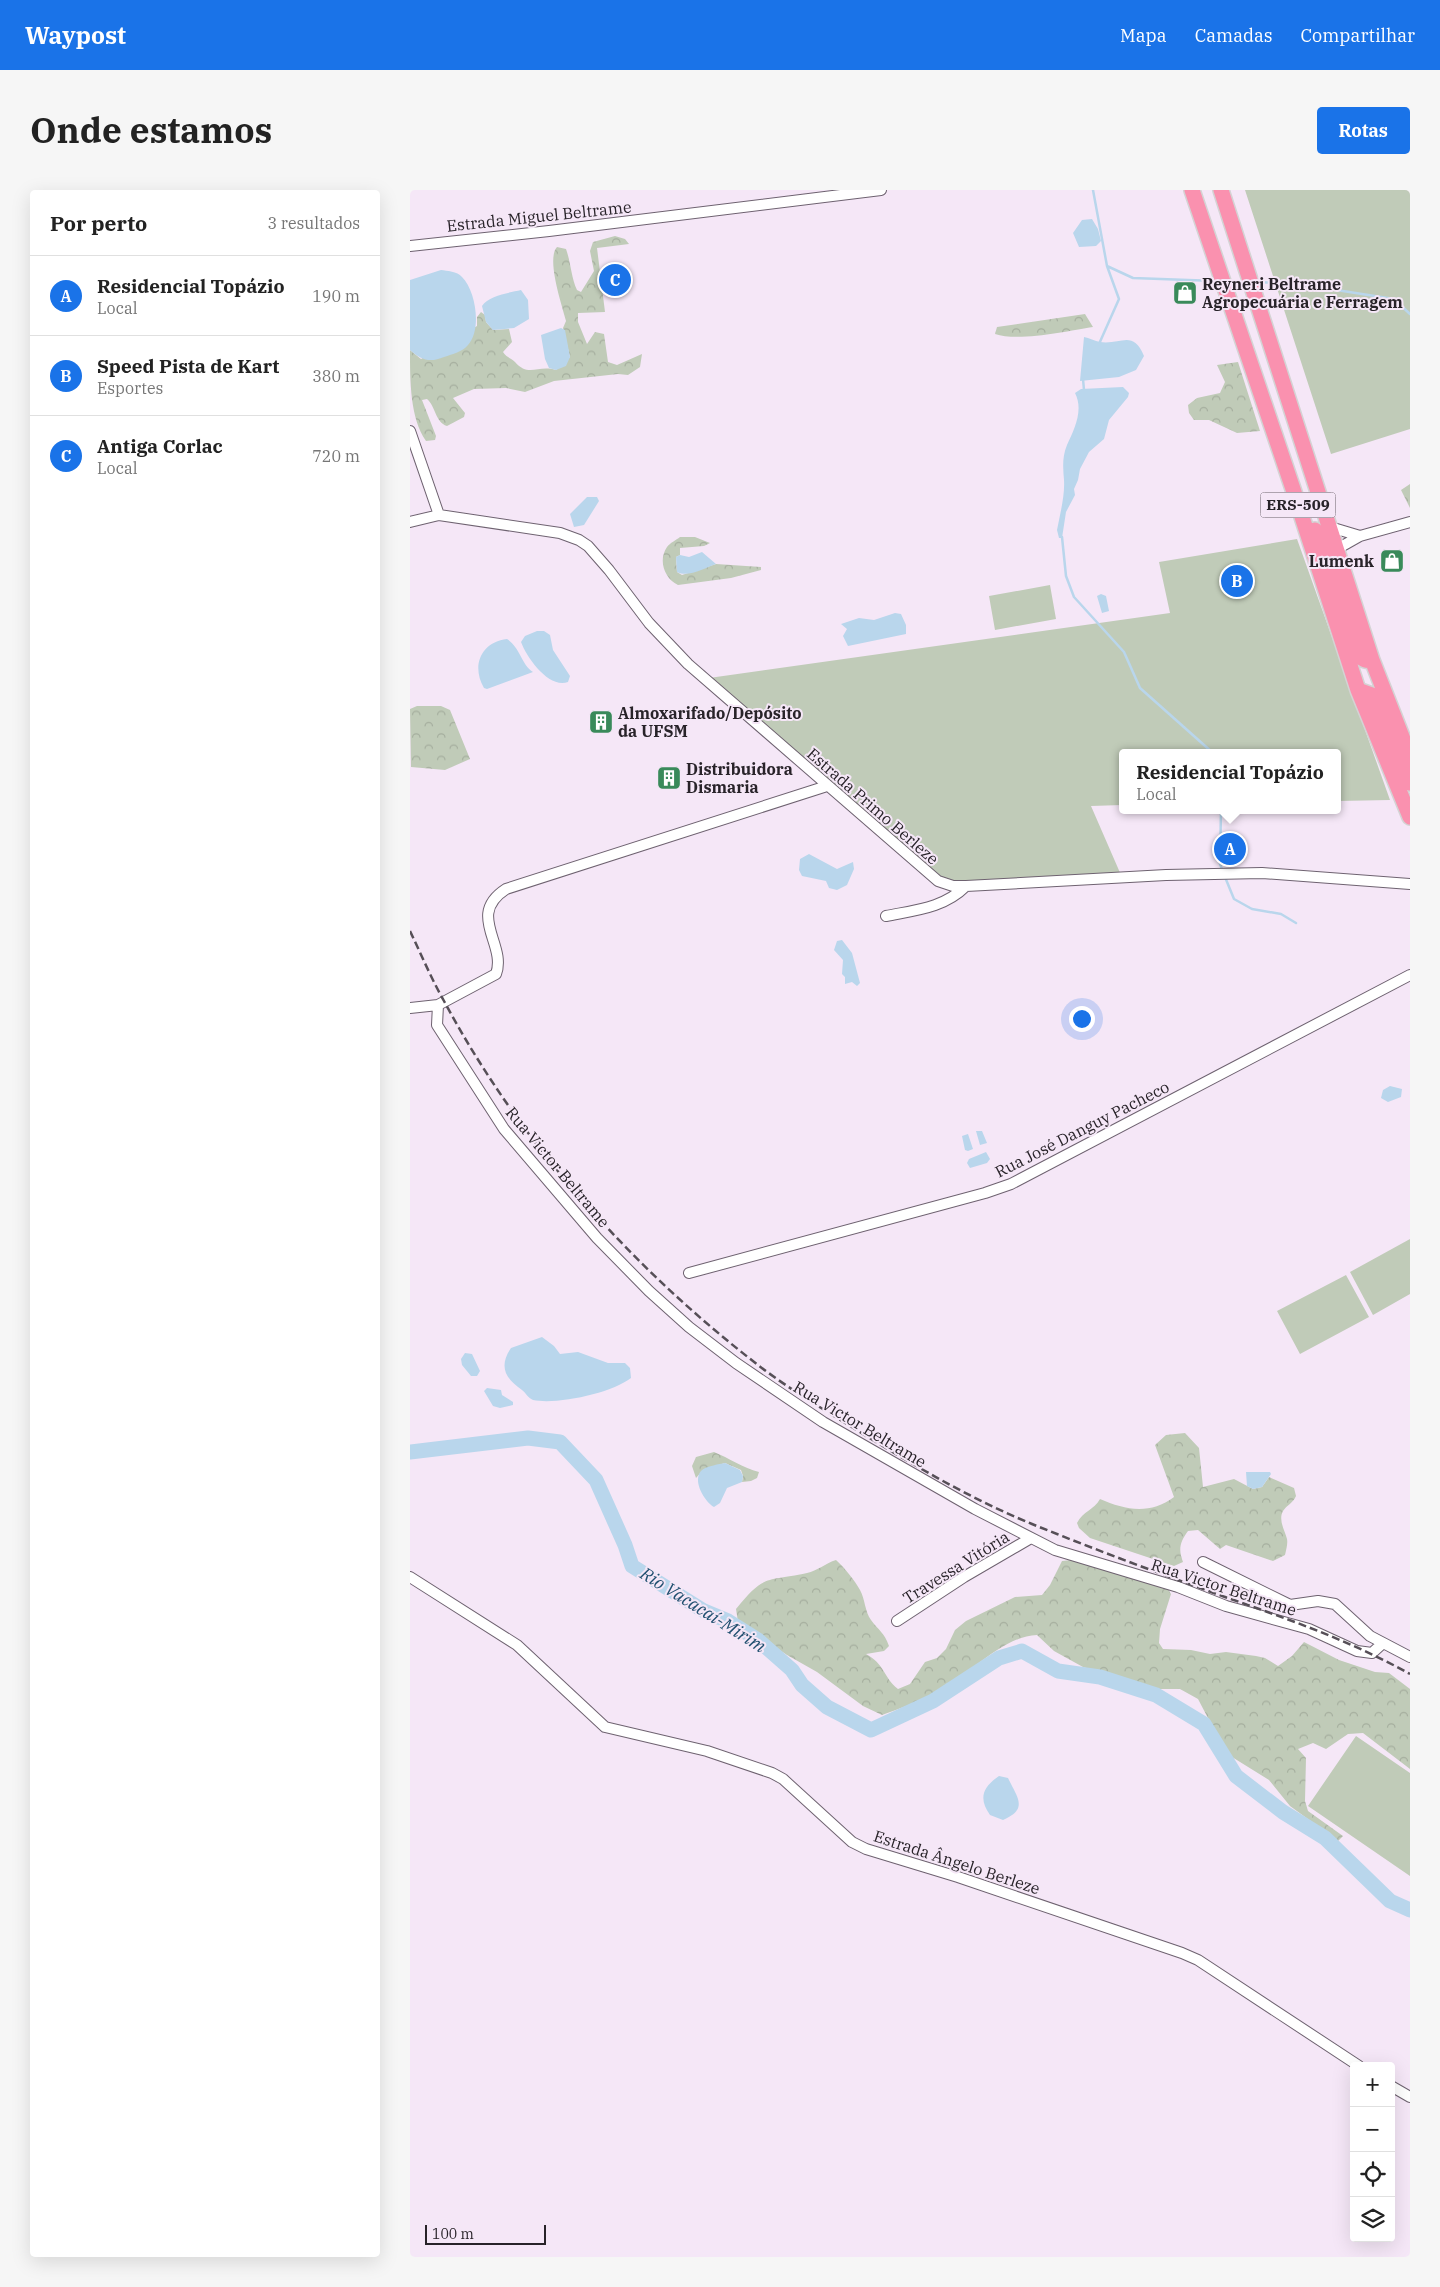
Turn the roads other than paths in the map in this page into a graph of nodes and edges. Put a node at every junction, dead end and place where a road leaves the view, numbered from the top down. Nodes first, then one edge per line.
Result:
1 (880, 190) edge
2 (1192, 190) edge
3 (1221, 190) edge
4 (410, 246) edge
5 (410, 431) edge
6 (1294, 489) junction
7 (439, 515) junction
8 (410, 522) edge
9 (1410, 522) edge
10 (1330, 527) junction
11 (1360, 536) junction
12 (1337, 549) junction
13 (1372, 660) junction
14 (1358, 690) junction
15 (1410, 758) edge
16 (1410, 783) edge
17 (826, 786) junction
18 (1410, 817) edge
19 (1410, 884) edge
20 (966, 886) junction
21 (886, 916) dead end
22 (1410, 976) edge
23 (438, 1005) junction
24 (410, 1008) edge
25 (689, 1273) dead end
26 (1031, 1538) junction
27 (1203, 1562) dead end
28 (410, 1577) edge
29 (897, 1621) dead end
30 (1382, 1643) junction
31 (1410, 1657) edge
32 (1353, 2062) edge
33 (1395, 2089) edge
34 (1410, 2098) edge

1 - 4 street, Estrada Miguel Beltrame
2 - 6 highway, ERS-509
3 - 10 highway, ERS-509
5 - 7 street
6 - 13 highway
6 - 14 highway, ERS-509
7 - 8 street
7 - 17 street, Estrada Primo Berleze
9 - 11 street
10 - 11 street
10 - 12 highway, ERS-509
11 - 12 street
12 - 13 highway, ERS-509
13 - 15 highway, ERS-509
14 - 16 highway
14 - 18 highway, ERS-509
17 - 20 street, Estrada Primo Berleze
17 - 23 street
19 - 20 street, Estrada Primo Berleze
20 - 21 street
22 - 25 street, Rua José Danguy Pacheco
23 - 24 street
23 - 26 street, Rua Victor Beltrame
26 - 29 street, Travessa Vitória
26 - 30 street, Rua Victor Beltrame
27 - 30 street
28 - 32 street, Estrada Ângelo Berleze
30 - 31 street
33 - 34 street

